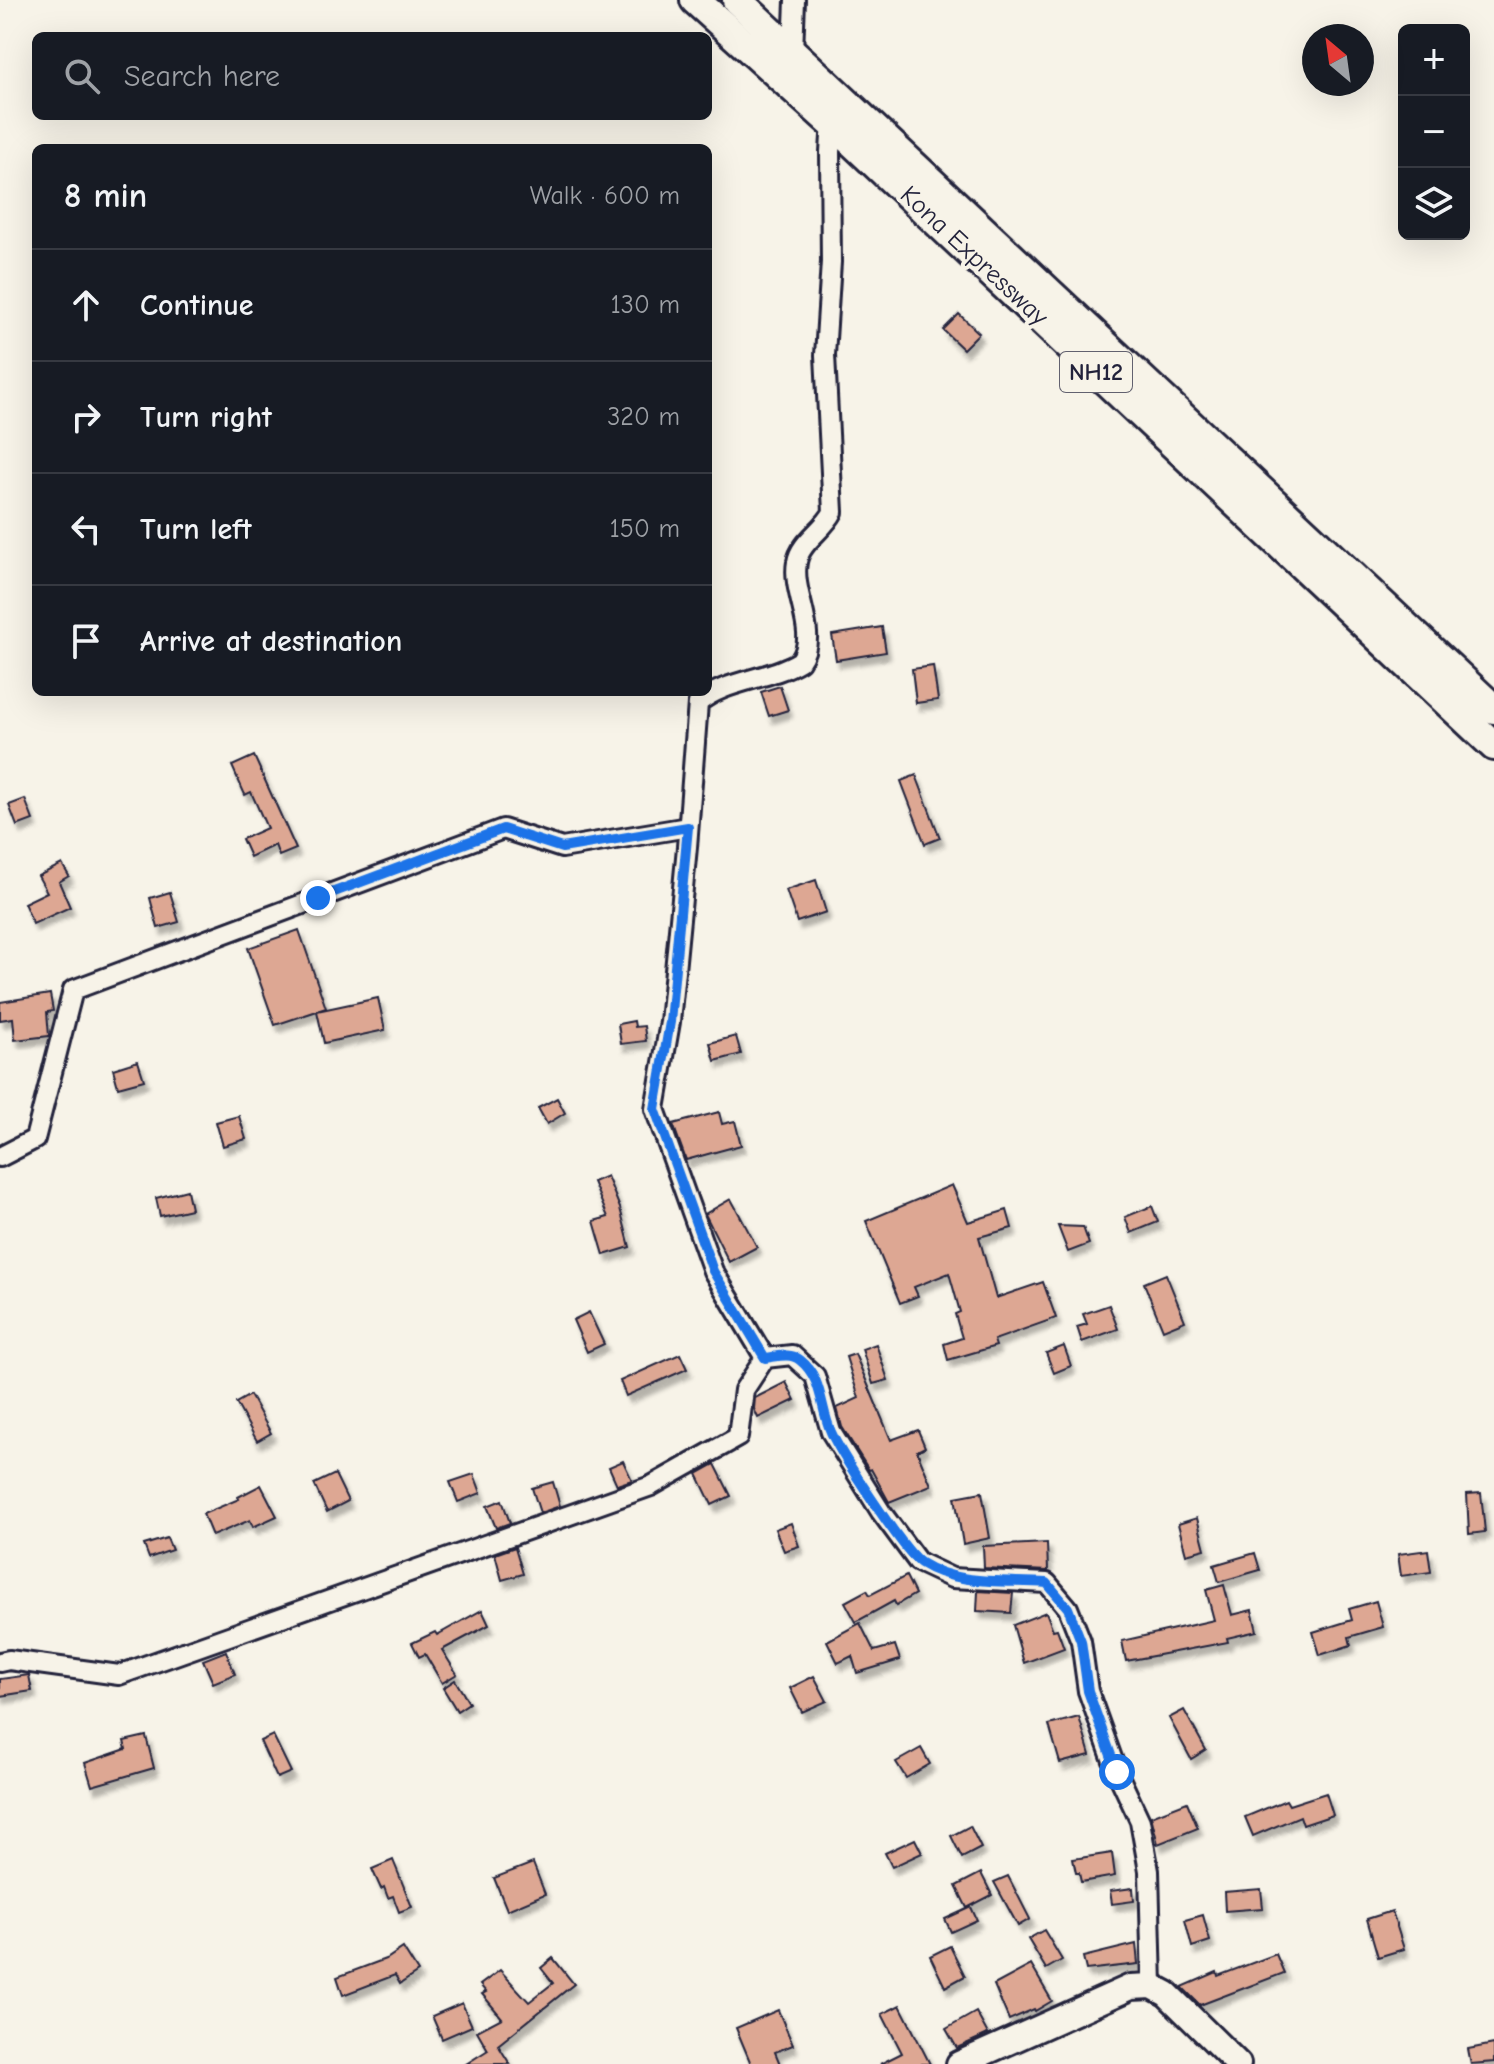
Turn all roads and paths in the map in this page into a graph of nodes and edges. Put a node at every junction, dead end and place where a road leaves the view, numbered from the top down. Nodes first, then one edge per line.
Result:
1 (695, 0) edge
2 (737, 0) edge
3 (795, 0) edge
4 (793, 52) junction
5 (843, 116) junction
6 (712, 694) edge
7 (709, 696) edge
8 (1494, 709) edge
9 (1494, 746) edge
10 (688, 827) junction
11 (0, 1157) edge
12 (765, 1358) junction
13 (0, 1662) edge
14 (1152, 1986) junction
15 (959, 2064) edge
16 (1238, 2064) edge

1 - 5 highway, Kona Expressway / NH12
2 - 4 highway, Kona Expressway / NH12
3 - 4 street
4 - 5 highway, Kona Expressway / NH12
5 - 6 street
5 - 8 highway, Kona Expressway / NH12
5 - 9 highway, Kona Expressway / NH12
7 - 10 street
10 - 11 street
10 - 12 street
12 - 13 street
12 - 14 street
14 - 15 main road
14 - 16 main road

